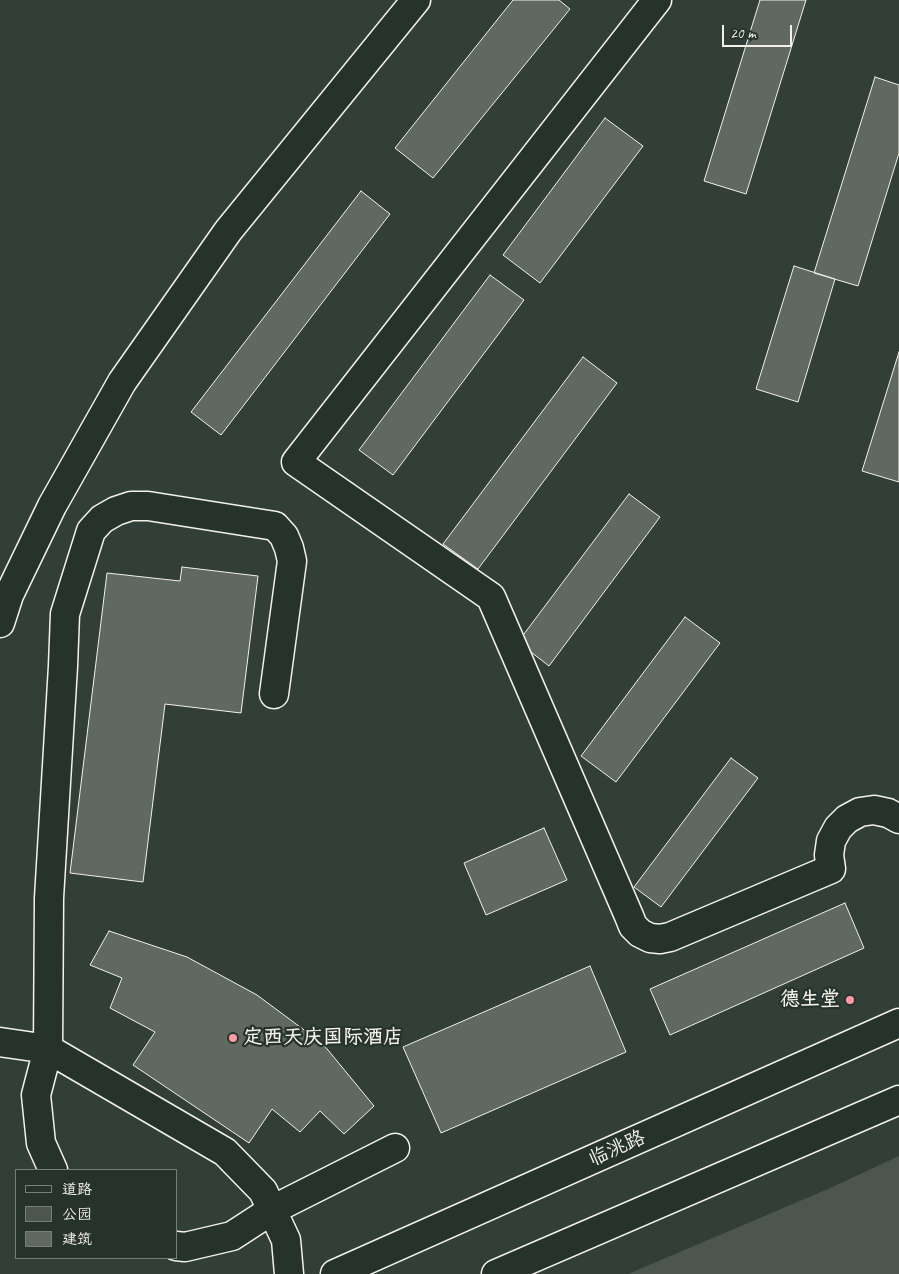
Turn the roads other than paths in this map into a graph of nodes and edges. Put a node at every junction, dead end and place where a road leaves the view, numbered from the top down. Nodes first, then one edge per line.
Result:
1 (416, 0) edge
2 (657, 0) edge
3 (0, 623) edge
4 (274, 694) dead end
5 (899, 819) edge
6 (899, 1024) edge
7 (0, 1042) edge
8 (48, 1048) junction
9 (899, 1100) edge
10 (395, 1148) dead end
11 (53, 1169) edge
12 (272, 1210) junction
13 (178, 1246) edge
14 (289, 1274) edge
15 (335, 1274) edge
16 (496, 1274) edge

1 - 3 main road
2 - 5 main road
4 - 8 main road
6 - 15 main road, 临洮路
7 - 8 main road
8 - 11 main road
8 - 12 main road
9 - 16 main road
10 - 12 main road
12 - 13 main road
12 - 14 main road

